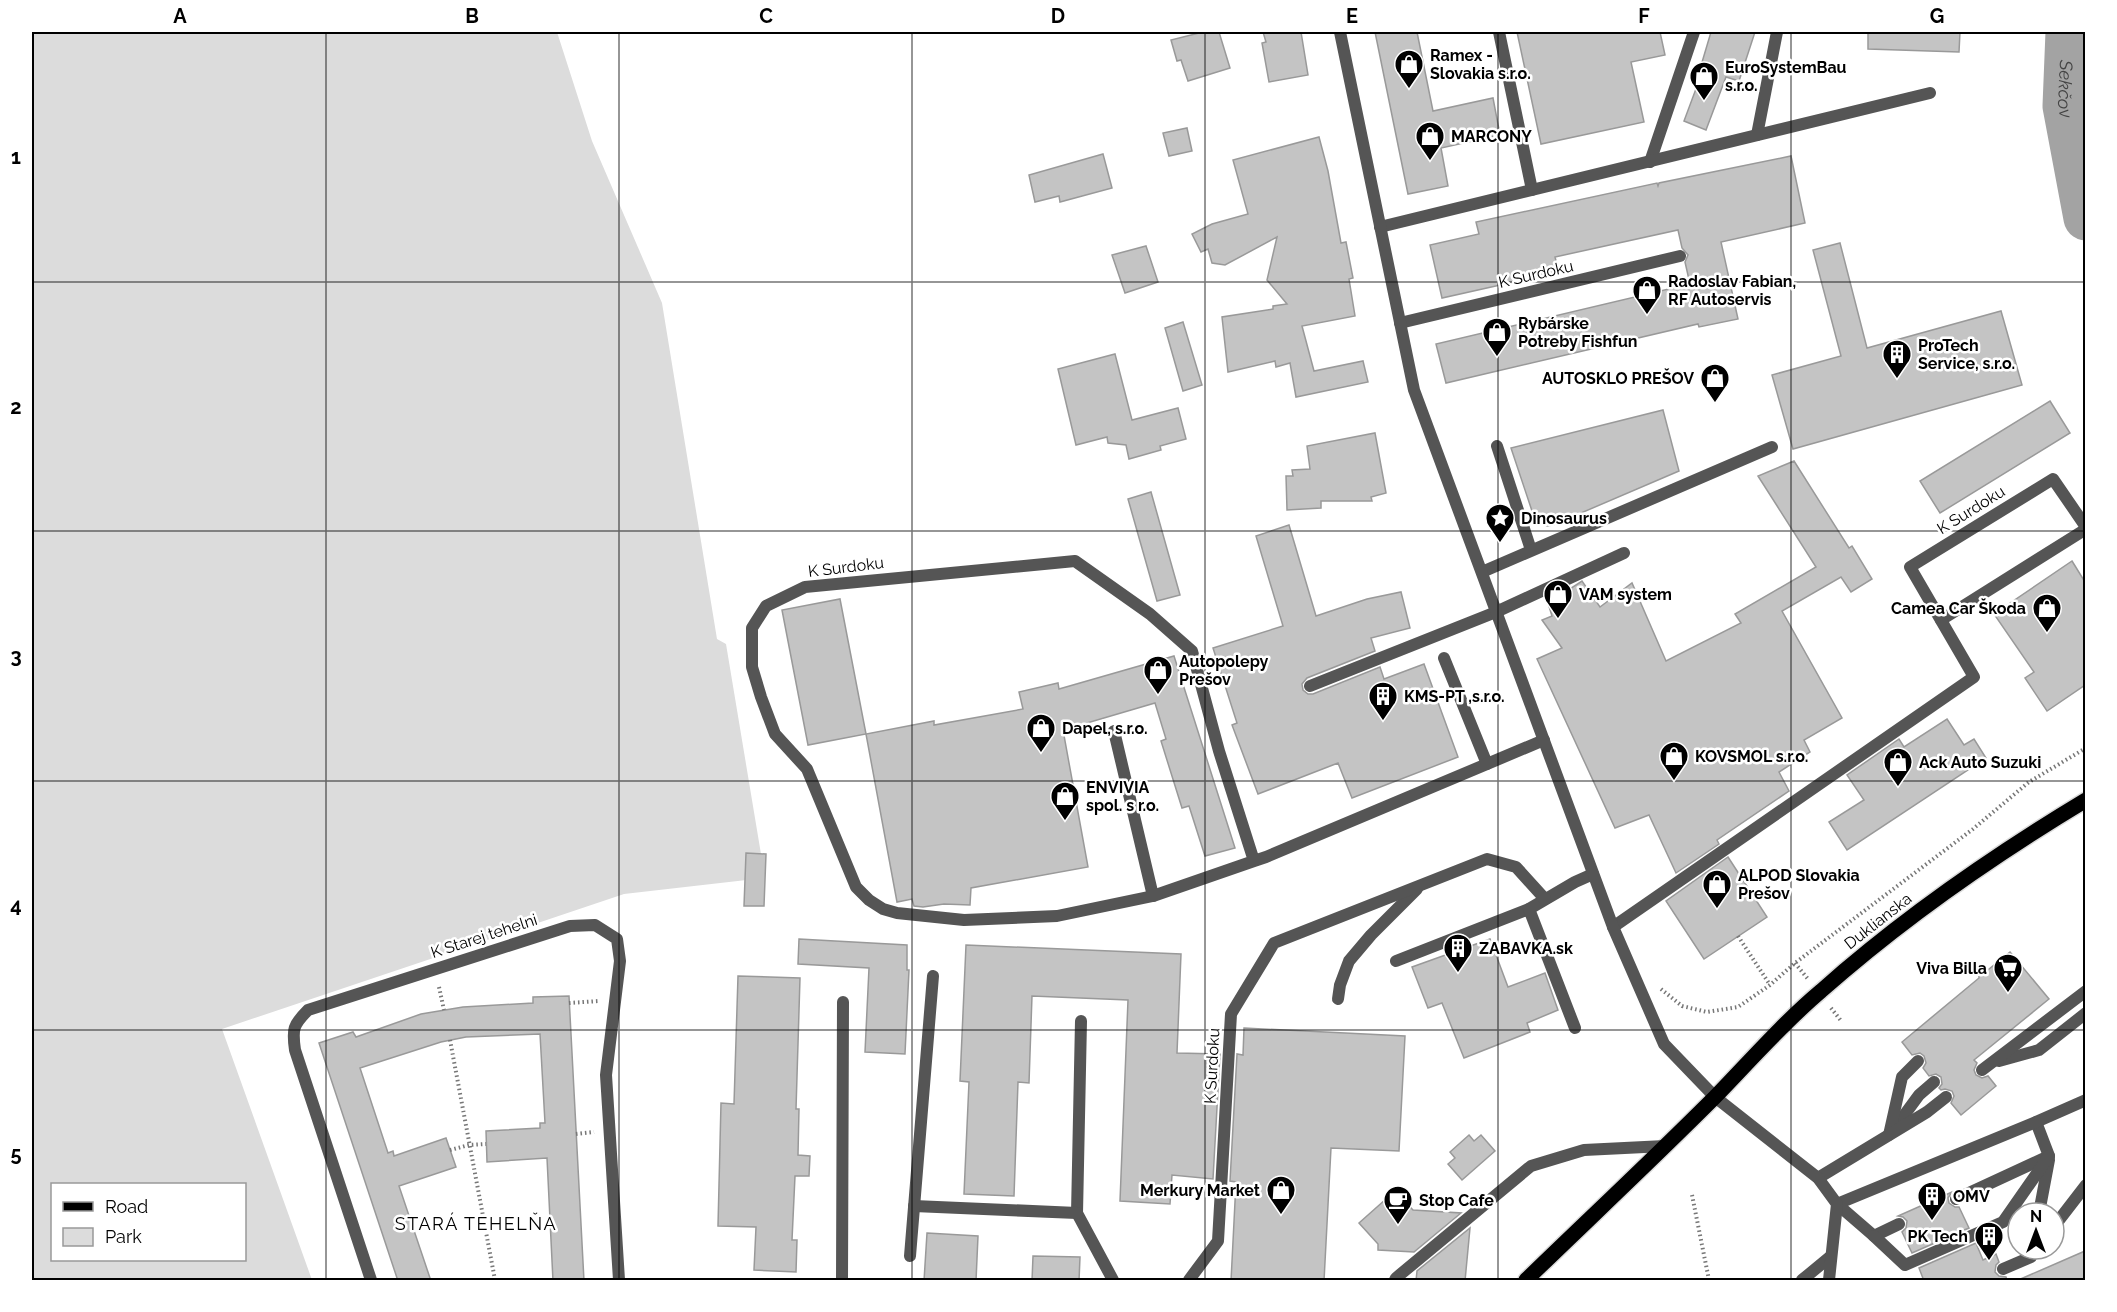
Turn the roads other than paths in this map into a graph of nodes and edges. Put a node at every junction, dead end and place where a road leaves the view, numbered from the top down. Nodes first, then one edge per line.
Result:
1 (1340, 32) edge
2 (1499, 32) edge
3 (1694, 32) edge
4 (1777, 32) edge
5 (1930, 93) dead end
6 (1757, 135) junction
7 (1650, 162) junction
8 (1532, 190) junction
9 (1380, 227) junction
10 (1680, 256) dead end
11 (1400, 323) junction
12 (1497, 446) dead end
13 (1772, 447) dead end
14 (2085, 528) edge
15 (1531, 550) junction
16 (1624, 553) dead end
17 (1482, 572) junction
18 (1496, 612) junction
19 (1941, 620) junction
20 (1444, 658) dead end
21 (1310, 686) dead end
22 (1114, 731) dead end
23 (1544, 740) junction
24 (1487, 764) junction
25 (2085, 800) edge
26 (1254, 861) junction
27 (1593, 874) junction
28 (1422, 884) junction
29 (1153, 896) junction
30 (1545, 899) junction
31 (1529, 909) junction
32 (1613, 927) junction
33 (1396, 961) dead end
34 (933, 975) dead end
35 (2085, 991) edge
36 (1338, 999) dead end
37 (843, 1002) dead end
38 (2085, 1013) edge
39 (1081, 1021) dead end
40 (1575, 1028) dead end
41 (1918, 1061) dead end
42 (1934, 1082) dead end
43 (1715, 1097) junction
44 (1946, 1097) dead end
45 (2085, 1100) edge
46 (2036, 1122) junction
47 (1889, 1135) junction
48 (1665, 1146) junction
49 (2049, 1156) junction
50 (1818, 1178) junction
51 (2085, 1185) edge
52 (1956, 1199) dead end
53 (2041, 1201) edge
54 (1837, 1204) junction
55 (914, 1206) junction
56 (2066, 1211) edge
57 (1077, 1213) junction
58 (1899, 1224) dead end
59 (1874, 1236) junction
60 (910, 1256) dead end
61 (1830, 1257) junction
62 (2022, 1261) edge
63 (2003, 1269) dead end
64 (371, 1281) edge
65 (619, 1281) edge
66 (842, 1281) edge
67 (1113, 1281) edge
68 (1189, 1281) edge
69 (1395, 1281) edge
70 (1527, 1281) edge
71 (1802, 1281) edge
72 (1829, 1281) edge

1 - 9 street
2 - 8 street
3 - 7 street
4 - 6 street
5 - 6 street
6 - 7 street
7 - 8 street
8 - 9 street
9 - 11 street
10 - 11 street, K Surdoku
11 - 17 street
12 - 15 street
13 - 15 street
14 - 19 street, K Surdoku
14 - 19 street, K Surdoku
15 - 17 street
16 - 18 street
17 - 18 street
18 - 21 street
18 - 23 street
19 - 32 street, K Surdoku
20 - 24 street
22 - 29 street
23 - 24 street, K Surdoku
23 - 27 street
24 - 26 street, K Surdoku
25 - 43 main road, Duklianska
26 - 29 street, K Surdoku
26 - 29 street, K Surdoku
27 - 30 street
27 - 32 street
28 - 30 street, K Surdoku
28 - 36 street, K Surdoku
28 - 68 street, K Surdoku
30 - 31 street
31 - 33 street
31 - 40 street
32 - 43 street
34 - 55 street
35 - 38 street
37 - 66 street
39 - 57 street
41 - 47 street
42 - 47 street
43 - 48 main road, Duklianska
43 - 50 street
44 - 47 street
45 - 46 street
46 - 49 street
46 - 54 street
47 - 50 street
48 - 69 street
48 - 70 main road, Duklianska
49 - 52 street
49 - 53 street
49 - 59 street
50 - 54 street
51 - 56 street
54 - 59 street
54 - 61 street
55 - 57 street
55 - 60 street
57 - 67 street
58 - 59 street
61 - 71 street
61 - 72 street
62 - 63 street
64 - 65 street, K Starej tehelni

